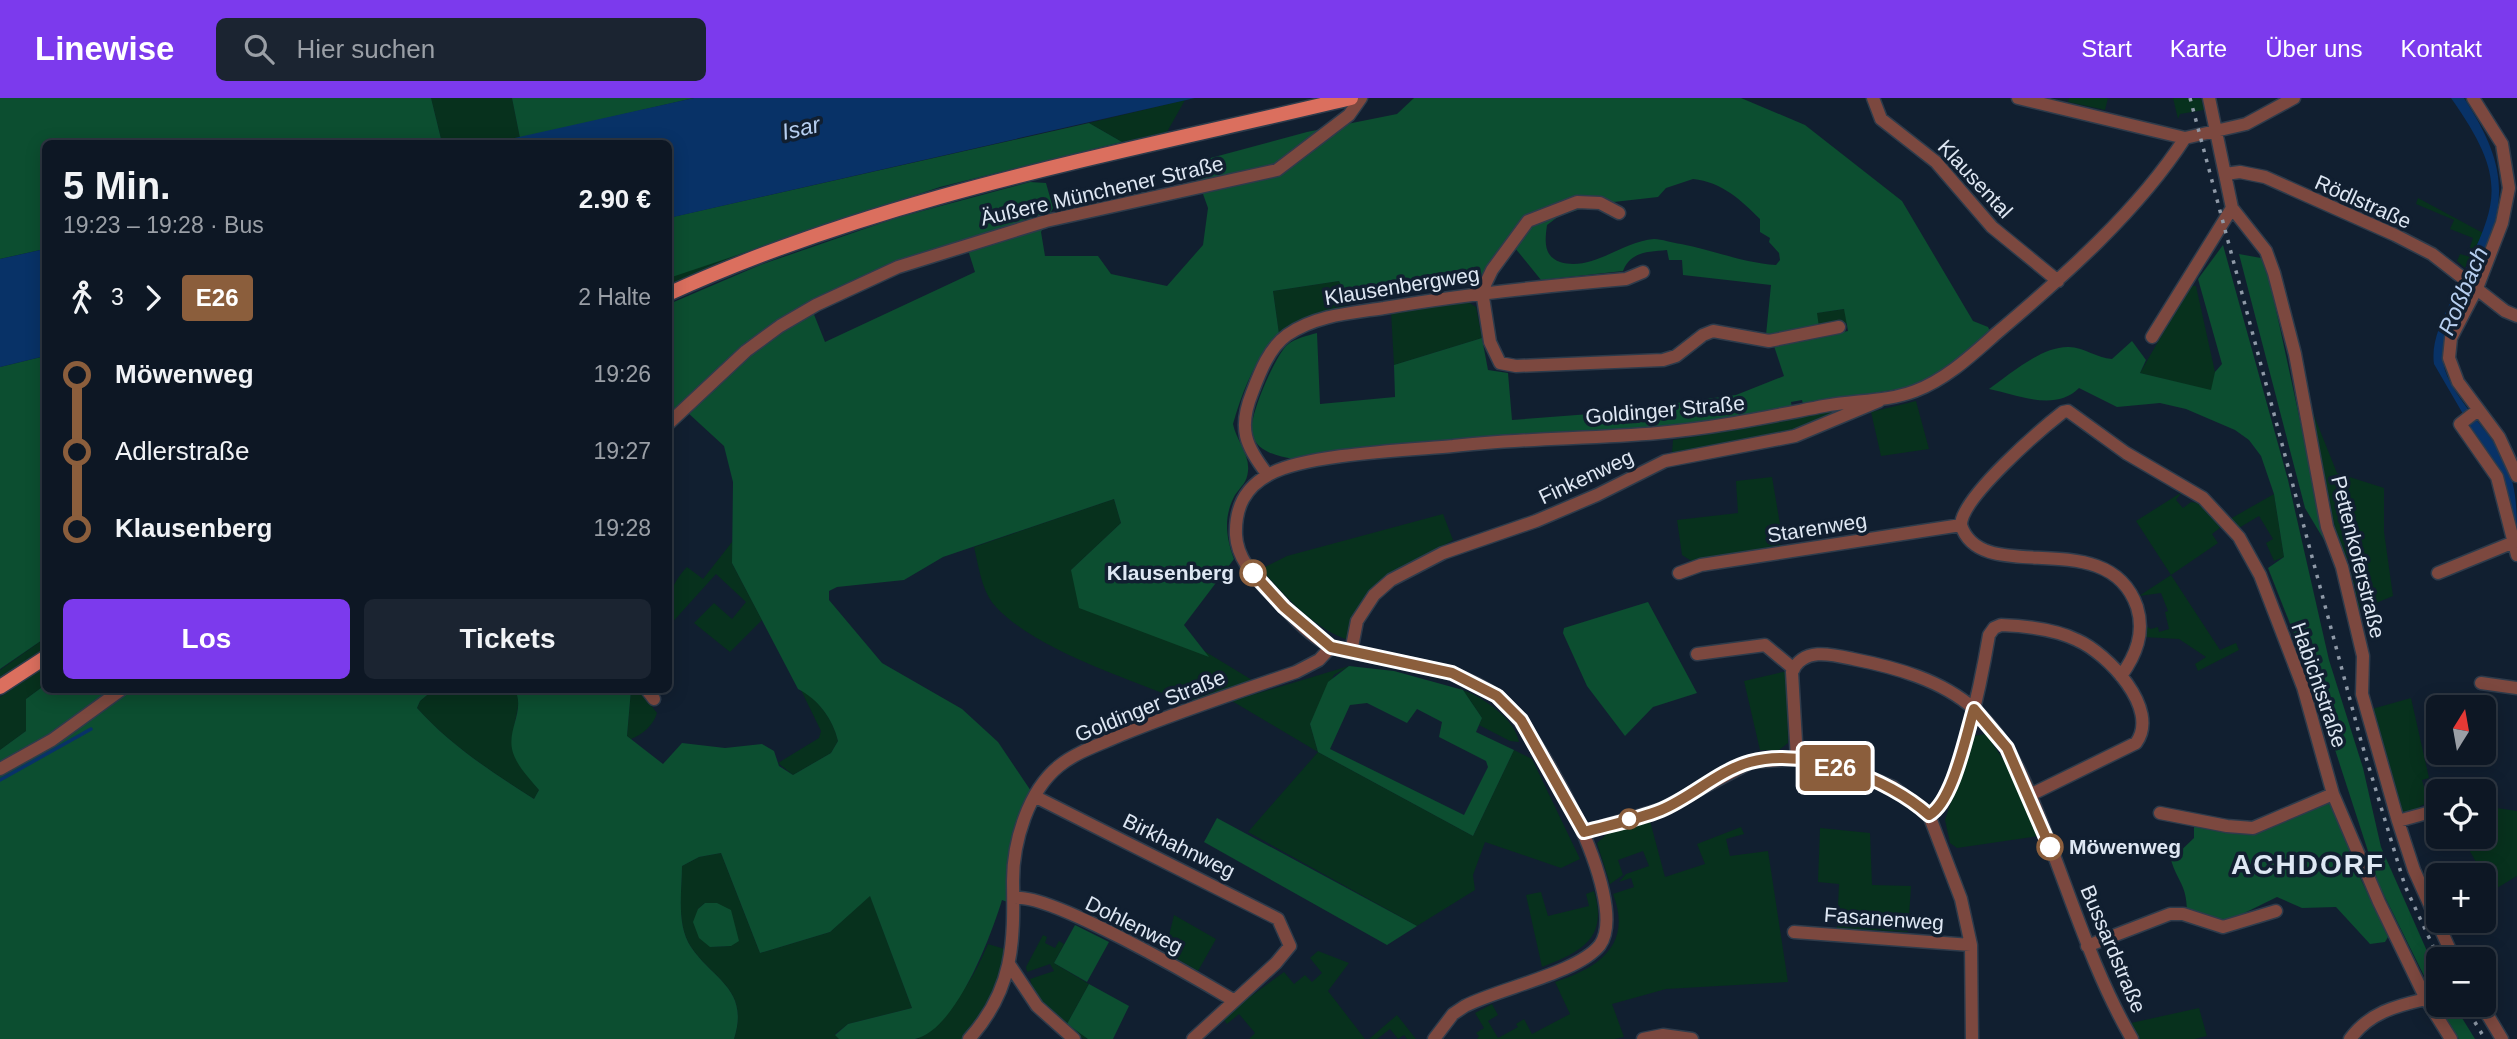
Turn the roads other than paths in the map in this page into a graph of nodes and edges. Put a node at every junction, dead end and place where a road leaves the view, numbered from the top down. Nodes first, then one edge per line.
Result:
1 (1350, 98) edge
2 (1361, 98) edge
3 (1873, 98) edge
4 (2018, 98) edge
5 (2209, 98) edge
6 (2294, 98) edge
7 (2473, 98) edge
8 (2216, 131) junction
9 (2185, 138) junction
10 (2225, 174) junction
11 (2232, 208) junction
12 (1619, 213) dead end
13 (1643, 272) dead end
14 (2058, 281) junction
15 (2470, 282) junction
16 (1482, 291) junction
17 (672, 292) edge
18 (2517, 316) edge
19 (1839, 327) dead end
20 (2152, 337) dead end
21 (1883, 399) junction
22 (2471, 414) junction
23 (672, 420) edge
24 (1268, 475) junction
25 (2517, 476) edge
26 (1961, 525) junction
27 (2515, 549) edge
28 (1679, 573) dead end
29 (2438, 573) dead end
30 (1331, 647) junction
31 (1351, 652) junction
32 (1697, 654) dead end
33 (42, 660) edge
34 (1794, 669) junction
35 (2121, 676) junction
36 (2481, 683) dead end
37 (0, 687) edge
38 (2517, 688) edge
39 (117, 693) edge
40 (1974, 709) junction
41 (1797, 759) junction
42 (0, 769) edge
43 (2333, 794) junction
44 (2030, 795) junction
45 (1035, 797) junction
46 (2160, 813) dead end
47 (2426, 813) edge
48 (1929, 815) junction
49 (2398, 821) junction
50 (1584, 832) junction
51 (1014, 898) junction
52 (2276, 911) dead end
53 (1794, 932) dead end
54 (1971, 945) junction
55 (2087, 946) junction
56 (2449, 947) edge
57 (1009, 964) junction
58 (2426, 999) joint
59 (1233, 1000) junction
60 (2437, 1017) edge
61 (2489, 1017) edge
62 (969, 1039) edge
63 (1074, 1039) edge
64 (1193, 1039) edge
65 (1434, 1039) edge
66 (1643, 1039) edge
67 (1692, 1039) edge
68 (1972, 1039) edge
69 (2132, 1039) edge
70 (2350, 1039) edge
71 (2451, 1039) edge
72 (2502, 1039) edge

1 - 17 main road
2 - 23 street, Äußere Münchener Straße
3 - 14 street, Klausental
4 - 9 street
5 - 8 street, Pettenkoferstraße
6 - 8 street
7 - 15 street
8 - 9 street
8 - 10 street, Pettenkoferstraße
9 - 14 street, Goldinger Straße
10 - 11 street, Pettenkoferstraße
10 - 15 street, Rödlstraße
11 - 20 street
11 - 49 street, Pettenkoferstraße
12 - 16 street
13 - 16 street, Klausenbergweg
14 - 21 street, Goldinger Straße
15 - 18 street, Rödlstraße
15 - 22 street
16 - 19 street
16 - 24 street, Klausenbergweg
21 - 24 street, Goldinger Straße
21 - 31 street, Finkenweg
22 - 25 street
22 - 27 street
24 - 30 street, Goldinger Straße
26 - 28 street, Starenweg
26 - 35 street
26 - 43 street, Habichtstraße
27 - 29 street
30 - 31 street, Goldinger Straße
30 - 45 street, Goldinger Straße
31 - 50 street, Goldinger Straße
32 - 34 street
33 - 37 main road
34 - 40 street, Bussardstraße
34 - 41 street
35 - 40 street
35 - 44 street
36 - 38 street
39 - 42 street
40 - 44 street, Bussardstraße
40 - 48 street
41 - 48 street
41 - 50 street
43 - 46 street
43 - 58 street, Habichtstraße
44 - 55 street, Bussardstraße
45 - 51 street, Goldinger Straße
45 - 59 street, Birkhahnweg
47 - 49 street
48 - 54 street
49 - 56 street, Pettenkoferstraße
50 - 65 street, Goldinger Straße
51 - 57 street, Goldinger Straße
51 - 59 street, Dohlenweg
52 - 55 street
53 - 54 street, Fasanenweg
54 - 68 street
55 - 69 street, Bussardstraße
57 - 62 street, Goldinger Straße
57 - 63 street
58 - 70 street
59 - 64 street
60 - 71 street, Habichtstraße
61 - 72 street
66 - 67 street

